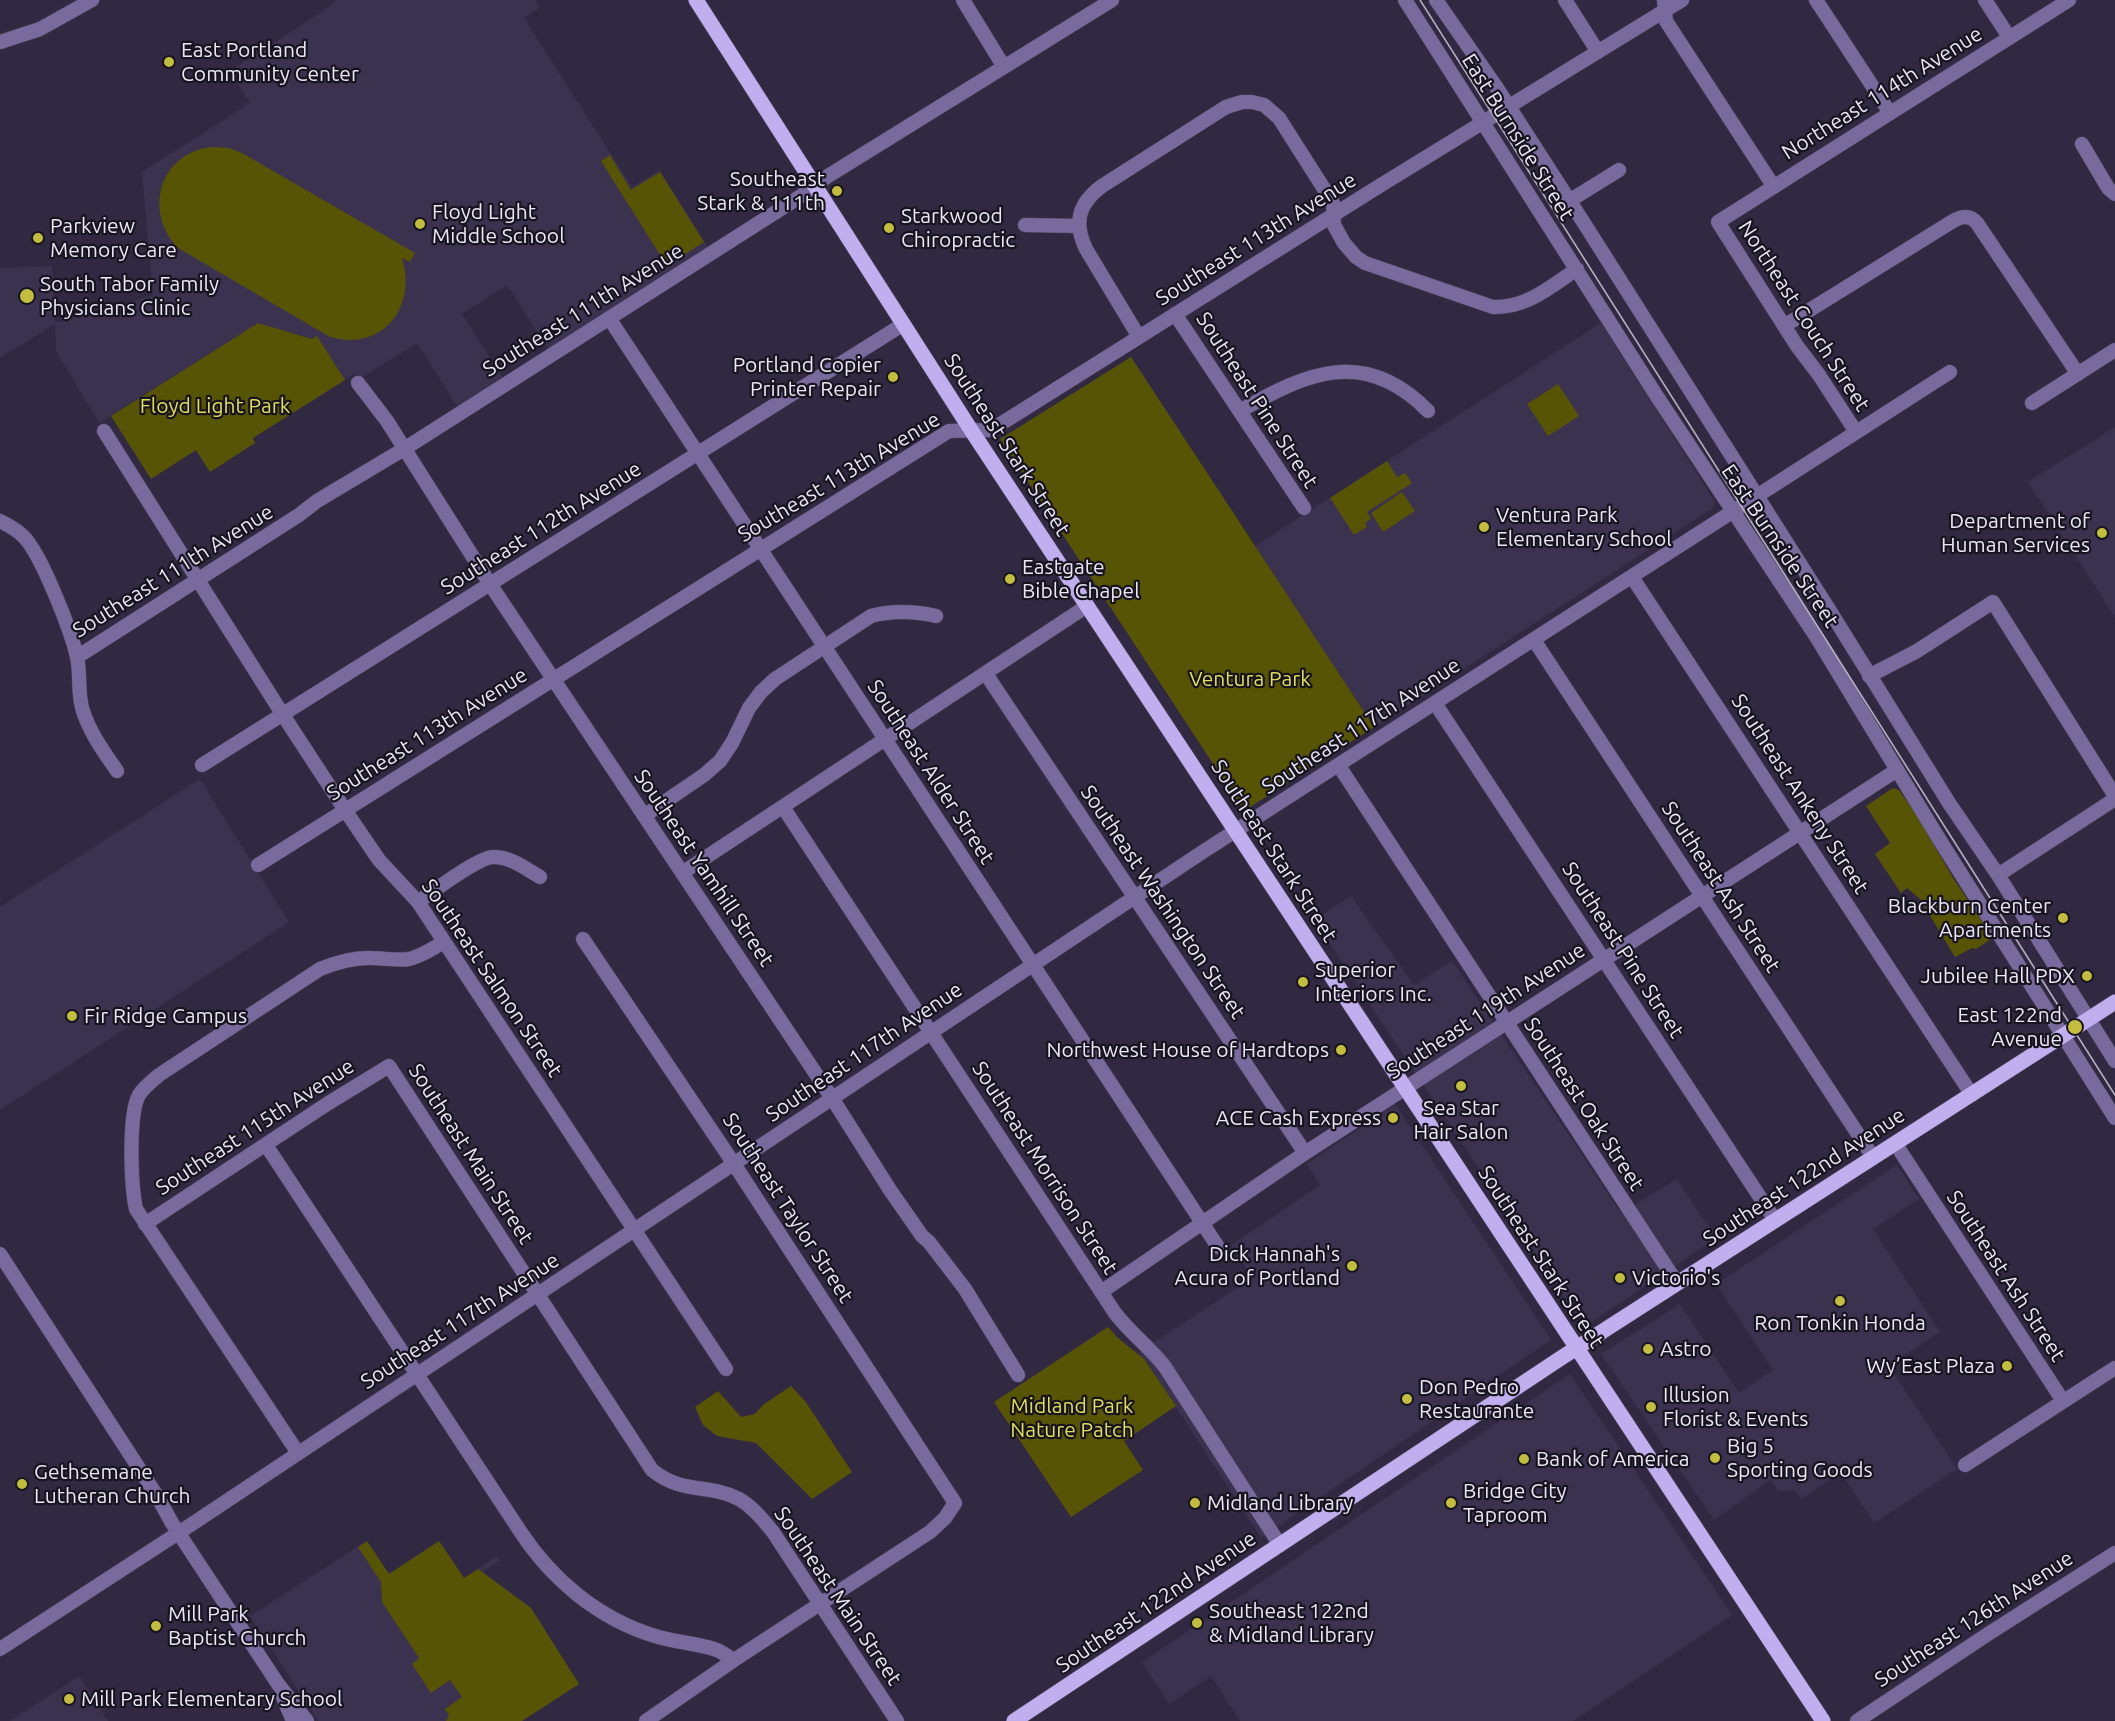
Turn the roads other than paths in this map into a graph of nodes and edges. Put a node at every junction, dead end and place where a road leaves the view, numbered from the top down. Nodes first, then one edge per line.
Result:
1 (92, 0) edge
2 (696, 0) edge
3 (963, 0) edge
4 (1112, 0) edge
5 (1405, 0) edge
6 (1436, 0) edge
7 (1565, 0) edge
8 (1682, 0) edge
9 (1816, 0) edge
10 (1985, 0) edge
11 (2069, 0) edge
12 (1665, 5) edge
13 (2009, 38) junction
14 (0, 42) edge
15 (1598, 52) junction
16 (1004, 67) junction
17 (1508, 106) junction
18 (1890, 113) junction
19 (1483, 122) junction
20 (2082, 144) dead end
21 (1618, 170) dead end
22 (814, 187) junction
23 (1774, 187) junction
24 (2115, 194) edge
25 (1569, 201) junction
26 (1333, 215) junction
27 (1718, 222) joint
28 (1025, 225) dead end
29 (1078, 226) junction
30 (1577, 269) junction
31 (1175, 314) junction
32 (609, 318) junction
33 (902, 325) junction
34 (1784, 326) junction
35 (1139, 337) junction
36 (2115, 350) edge
37 (1950, 372) dead end
38 (2078, 374) junction
39 (358, 383) dead end
40 (2032, 403) dead end
41 (1240, 411) junction
42 (1428, 411) dead end
43 (971, 430) junction
44 (104, 431) dead end
45 (1856, 432) junction
46 (404, 449) junction
47 (697, 455) junction
48 (1756, 496) junction
49 (1304, 508) dead end
50 (1732, 512) junction
51 (0, 521) edge
52 (759, 550) junction
53 (1632, 576) junction
54 (198, 580) junction
55 (490, 584) junction
56 (1087, 606) junction
57 (936, 616) dead end
58 (1534, 640) junction
59 (823, 646) junction
60 (77, 657) junction
61 (986, 674) junction
62 (1869, 676) junction
63 (553, 680) junction
64 (1435, 703) junction
65 (283, 715) junction
66 (885, 741) junction
67 (202, 765) dead end
68 (1338, 766) junction
69 (1898, 770) junction
70 (117, 771) dead end
71 (2115, 797) edge
72 (783, 807) junction
73 (345, 810) junction
74 (644, 816) junction
75 (1236, 831) junction
76 (1801, 833) junction
77 (258, 865) dead end
78 (682, 873) junction
79 (1998, 874) junction
80 (540, 877) dead end
81 (1136, 897) junction
82 (1703, 897) junction
83 (418, 902) junction
84 (583, 939) dead end
85 (444, 942) junction
86 (1604, 960) junction
87 (1034, 965) junction
88 (2115, 1002) edge
89 (1506, 1023) junction
90 (2083, 1023) junction
91 (932, 1032) junction
92 (2063, 1036) junction
93 (2115, 1060) edge
94 (389, 1066) joint
95 (1405, 1088) junction
96 (1972, 1095) junction
97 (832, 1098) junction
98 (2115, 1118) edge
99 (1895, 1143) junction
100 (266, 1145) junction
101 (1305, 1154) junction
102 (1873, 1157) junction
103 (734, 1164) junction
104 (1775, 1220) junction
105 (145, 1224) junction
106 (1203, 1224) junction
107 (635, 1230) junction
108 (1218, 1247) dead end
109 (0, 1254) edge
110 (4, 1270) edge
111 (1677, 1283) junction
112 (1101, 1292) junction
113 (538, 1294) junction
114 (1576, 1348) junction
115 (2115, 1368) edge
116 (726, 1369) dead end
117 (418, 1374) junction
118 (1018, 1375) dead end
119 (2063, 1401) junction
120 (298, 1453) junction
121 (1965, 1465) dead end
122 (178, 1533) junction
123 (1280, 1545) junction
124 (2115, 1552) edge
125 (820, 1604) junction
126 (0, 1649) edge
127 (734, 1660) junction
128 (278, 1684) junction
129 (293, 1721) edge
130 (307, 1721) edge
131 (646, 1721) edge
132 (897, 1721) edge
133 (1014, 1721) edge
134 (1823, 1721) edge
135 (1857, 1721) edge

1 - 14 street
2 - 22 main road, Southeast Stark Street
3 - 16 street
4 - 16 street, Southeast 111th Avenue
5 - 19 street, East Burnside Street
6 - 17 street, East Burnside Street
7 - 15 street
8 - 12 street, Southeast 113th Avenue
9 - 18 street
10 - 13 street
11 - 13 street, Northeast 114th Avenue
12 - 15 street, Southeast 113th Avenue
12 - 23 street
13 - 18 street, Northeast 114th Avenue
15 - 17 street, Southeast 113th Avenue
16 - 22 street, Southeast 111th Avenue
17 - 19 street, Southeast 113th Avenue
17 - 25 street, East Burnside Street
18 - 23 street, Northeast 114th Avenue
19 - 26 street, Southeast 113th Avenue
19 - 30 street, East Burnside Street
20 - 24 street
21 - 25 street
22 - 32 street, Southeast 111th Avenue
22 - 33 main road, Southeast Stark Street
23 - 27 street, Northeast 114th Avenue
25 - 48 street, East Burnside Street
26 - 29 street
26 - 30 street
26 - 31 street, Southeast 113th Avenue
27 - 34 street, Northeast Couch Street
28 - 29 street
29 - 35 street
30 - 50 street, East Burnside Street
31 - 35 street, Southeast 113th Avenue
31 - 41 street, Southeast Pine Street
32 - 46 street, Southeast 111th Avenue
32 - 47 street, Southeast Alder Street
33 - 43 main road, Southeast Stark Street
33 - 47 street, Southeast 112th Avenue
34 - 38 street
34 - 45 street, Northeast Couch Street
35 - 43 street, Southeast 113th Avenue
36 - 38 street
37 - 45 street, Southeast 117th Avenue
38 - 40 street
39 - 46 street, Southeast Yamhill Street
41 - 42 street
41 - 49 street, Southeast Pine Street
43 - 52 street, Southeast 113th Avenue
43 - 56 main road, Southeast Stark Street
44 - 54 street, Southeast Salmon Street
45 - 48 street, Southeast 117th Avenue
46 - 54 street, Southeast 111th Avenue
46 - 55 street, Southeast Yamhill Street
47 - 52 street, Southeast Alder Street
47 - 55 street, Southeast 112th Avenue
48 - 50 street, Southeast 117th Avenue
48 - 62 street, East Burnside Street
50 - 53 street, Southeast 117th Avenue
50 - 69 street, East Burnside Street
51 - 60 street
52 - 59 street, Southeast Alder Street
52 - 63 street, Southeast 113th Avenue
53 - 58 street, Southeast 117th Avenue
53 - 76 street, Southeast Ankeny Street
54 - 60 street, Southeast 111th Avenue
54 - 65 street, Southeast Salmon Street
55 - 63 street, Southeast Yamhill Street
55 - 65 street, Southeast 112th Avenue
56 - 61 street
56 - 75 main road, Southeast Stark Street
57 - 59 street
58 - 64 street, Southeast 117th Avenue
58 - 82 street, Southeast Ash Street
59 - 66 street, Southeast Alder Street
59 - 74 street
60 - 70 street
61 - 66 street
61 - 81 street, Southeast Washington Street
62 - 71 street
62 - 79 street, East Burnside Street
63 - 73 street, Southeast 113th Avenue
63 - 74 street, Southeast Yamhill Street
64 - 68 street, Southeast 117th Avenue
64 - 86 street, Southeast Pine Street
65 - 67 street, Southeast 112th Avenue
65 - 73 street, Southeast Salmon Street
66 - 72 street
66 - 87 street, Southeast Alder Street
68 - 75 street, Southeast 117th Avenue
68 - 89 street, Southeast Oak Street
69 - 76 street, Southeast 119th Avenue
69 - 92 street, East Burnside Street
71 - 79 street
72 - 78 street
72 - 91 street, Southeast Morrison Street
73 - 77 street, Southeast 113th Avenue
73 - 83 street, Southeast Salmon Street
74 - 78 street, Southeast Yamhill Street
75 - 81 street, Southeast 117th Avenue
75 - 95 main road, Southeast Stark Street
76 - 82 street, Southeast 119th Avenue
76 - 96 street, Southeast Ankeny Street
78 - 97 street, Southeast Yamhill Street
79 - 90 street, East Burnside Street
80 - 83 street
81 - 87 street, Southeast 117th Avenue
81 - 101 street, Southeast Washington Street
82 - 86 street, Southeast 119th Avenue
82 - 102 street, Southeast Ash Street
83 - 85 street, Southeast Salmon Street
84 - 103 street, Southeast Taylor Street
85 - 105 street
85 - 107 street, Southeast Salmon Street
86 - 89 street, Southeast 119th Avenue
86 - 104 street, Southeast Pine Street
87 - 91 street, Southeast 117th Avenue
87 - 106 street, Southeast Alder Street
88 - 90 main road, Southeast 122nd Avenue
89 - 95 street, Southeast 119th Avenue
89 - 111 street, Southeast Oak Street
90 - 92 main road, Southeast 122nd Avenue
90 - 93 street, East Burnside Street
91 - 97 street, Southeast 117th Avenue
91 - 112 street, Southeast Morrison Street
92 - 96 main road, Southeast 122nd Avenue
92 - 98 street, East Burnside Street
94 - 100 street, Southeast 115th Avenue
94 - 113 street, Southeast Main Street
95 - 101 street, Southeast 119th Avenue
95 - 114 main road, Southeast Stark Street
96 - 99 main road, Southeast 122nd Avenue
97 - 103 street, Southeast 117th Avenue
97 - 118 street, Southeast Yamhill Street
99 - 102 main road, Southeast 122nd Avenue
99 - 119 street, Southeast Ash Street
100 - 105 street, Southeast 115th Avenue
100 - 117 street
101 - 106 street, Southeast 119th Avenue
102 - 104 main road, Southeast 122nd Avenue
103 - 107 street, Southeast 117th Avenue
103 - 125 street, Southeast Taylor Street
104 - 111 main road, Southeast 122nd Avenue
105 - 120 street
106 - 108 street, Southeast Alder Street
106 - 112 street, Southeast 119th Avenue
107 - 113 street, Southeast 117th Avenue
107 - 116 street, Southeast Salmon Street
109 - 110 street
110 - 122 street
111 - 114 main road, Southeast 122nd Avenue
112 - 123 street, Southeast Morrison Street
113 - 117 street, Southeast 117th Avenue
113 - 125 street, Southeast Main Street
114 - 123 main road, Southeast 122nd Avenue
114 - 134 main road, Southeast Stark Street
115 - 119 street
117 - 120 street, Southeast 117th Avenue
117 - 127 street
119 - 121 street
120 - 122 street, Southeast 117th Avenue
122 - 126 street, Southeast 117th Avenue
122 - 128 street
123 - 133 main road, Southeast 122nd Avenue
124 - 135 street, Southeast 126th Avenue
125 - 127 street
125 - 132 street, Southeast Main Street
127 - 131 street
128 - 129 street
128 - 130 street

